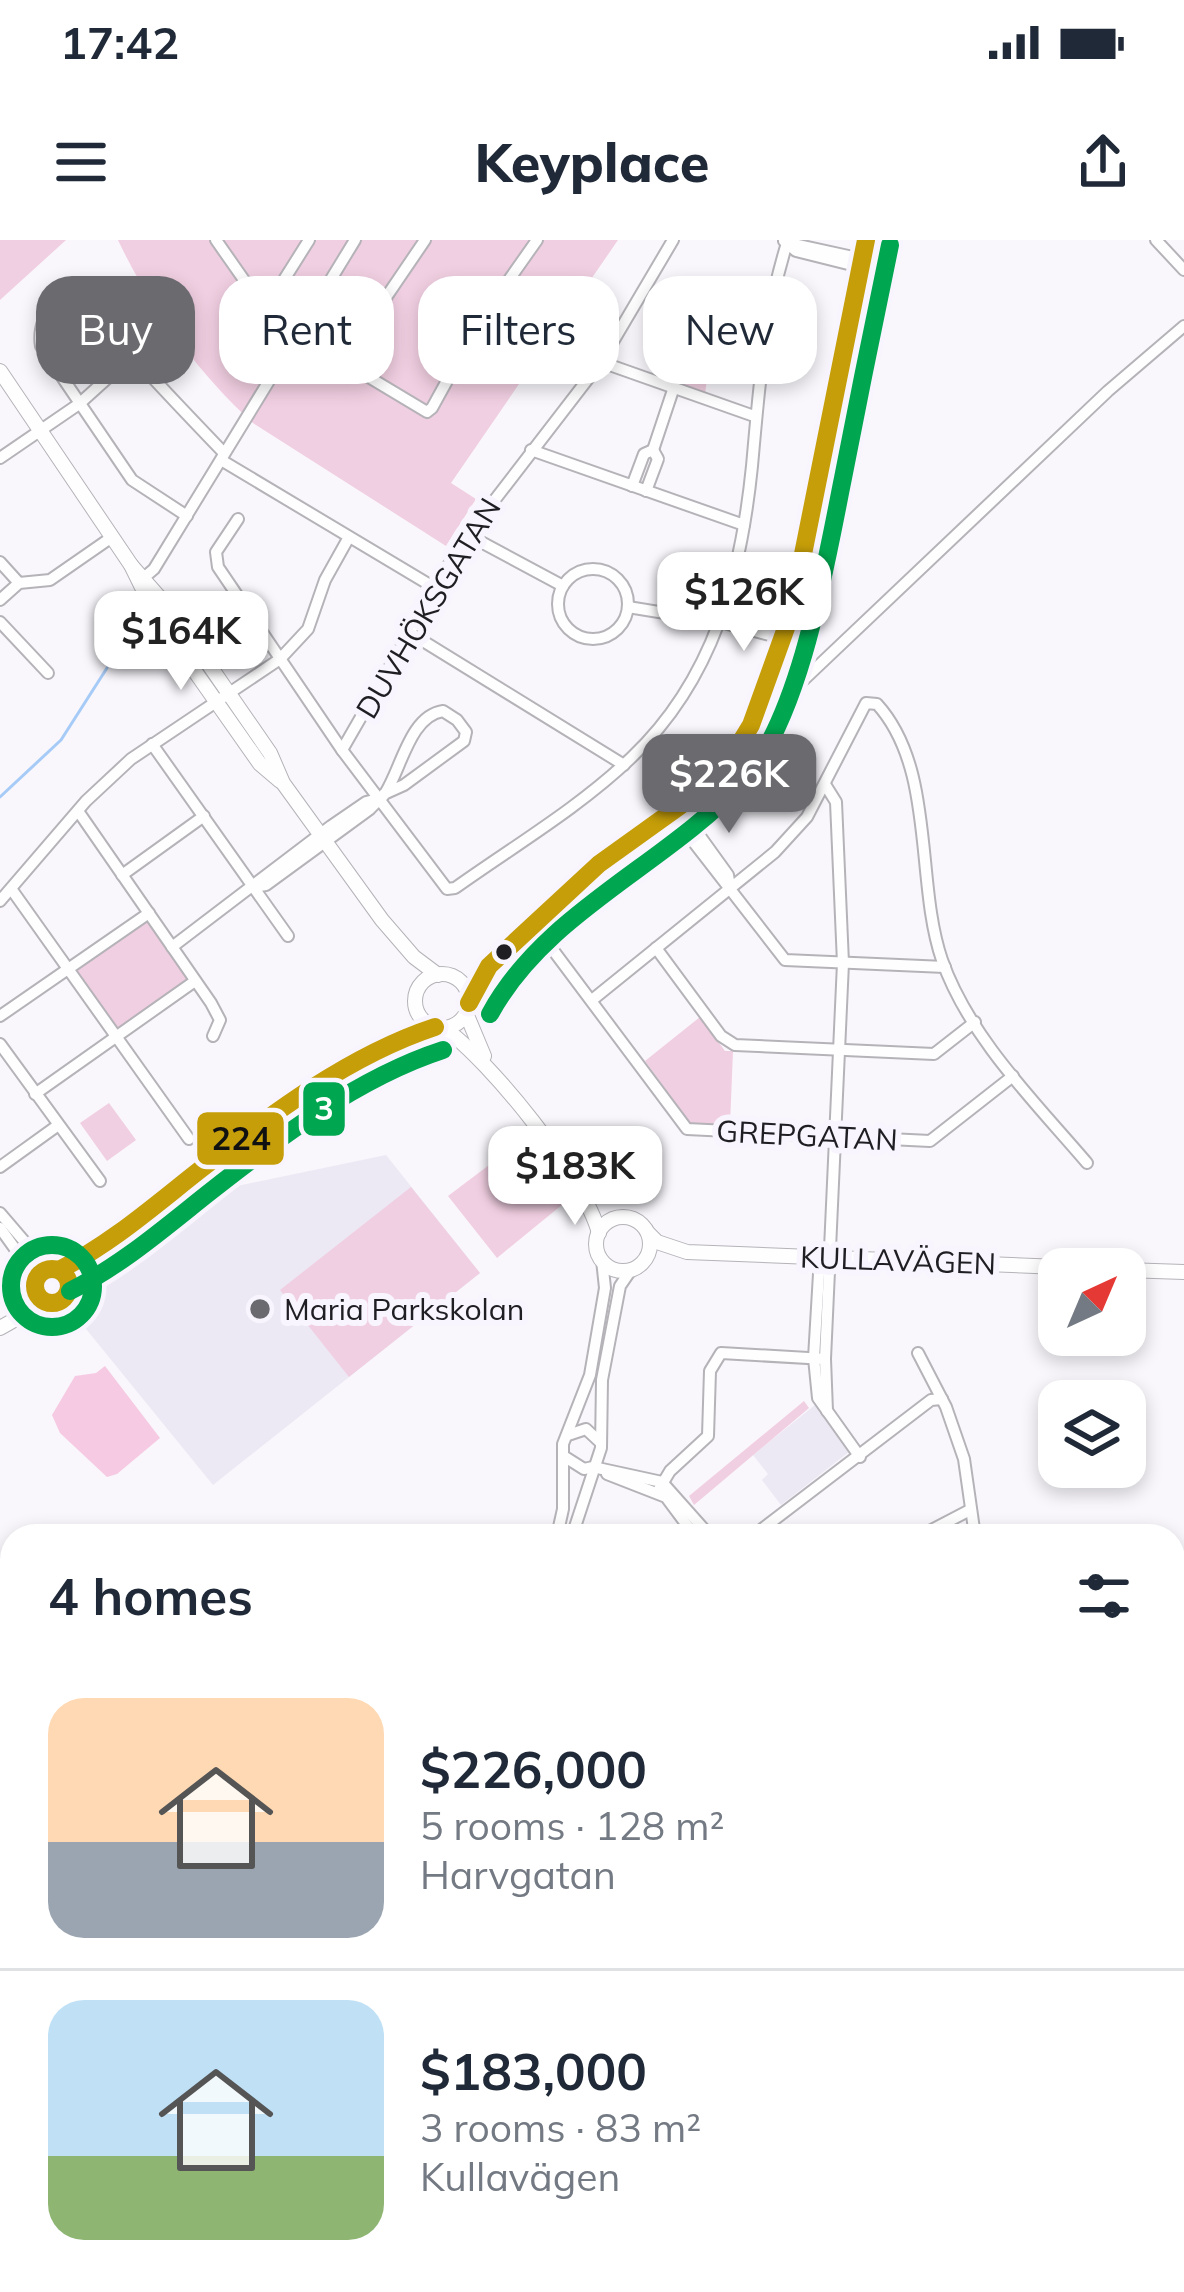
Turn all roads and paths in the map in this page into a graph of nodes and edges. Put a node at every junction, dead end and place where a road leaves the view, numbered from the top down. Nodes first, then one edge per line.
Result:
1 (216, 240) edge
2 (309, 240) edge
3 (355, 240) edge
4 (425, 240) edge
5 (537, 240) edge
6 (673, 240) edge
7 (866, 240) edge
8 (1156, 240) edge
9 (786, 241) edge
10 (861, 263) junction
11 (1184, 270) edge
12 (241, 276) edge
13 (286, 276) edge
14 (333, 276) edge
15 (394, 286) edge
16 (1184, 326) edge
17 (619, 332) edge
18 (619, 368) edge
19 (0, 370) edge
20 (66, 384) edge
21 (101, 384) edge
22 (157, 384) edge
23 (267, 384) edge
24 (378, 384) edge
25 (584, 384) edge
26 (674, 387) junction
27 (79, 404) junction
28 (754, 416) junction
29 (40, 432) junction
30 (531, 450) junction
31 (653, 450) junction
32 (222, 456) junction
33 (0, 458) edge
34 (632, 486) junction
35 (646, 491) junction
36 (187, 516) junction
37 (238, 519) dead end
38 (744, 525) junction
39 (468, 535) junction
40 (112, 537) junction
41 (349, 537) junction
42 (0, 562) edge
43 (142, 579) junction
44 (19, 583) junction
45 (563, 586) junction
46 (436, 588) junction
47 (0, 600) edge
48 (628, 607) junction
49 (0, 622) edge
50 (720, 622) junction
51 (410, 633) junction
52 (786, 634) junction
53 (280, 659) junction
54 (48, 673) dead end
55 (764, 692) junction
56 (222, 696) junction
57 (152, 744) junction
58 (342, 750) junction
59 (623, 765) junction
60 (826, 786) junction
61 (381, 797) junction
62 (675, 810) junction
63 (78, 812) junction
64 (203, 816) junction
65 (323, 838) junction
66 (122, 874) junction
67 (253, 886) junction
68 (730, 886) junction
69 (12, 890) junction
70 (0, 901) edge
71 (148, 914) junction
72 (535, 926) junction
73 (288, 936) dead end
74 (402, 945) junction
75 (172, 946) junction
76 (656, 948) junction
77 (843, 963) junction
78 (489, 966) junction
79 (945, 968) junction
80 (68, 969) junction
81 (443, 975) junction
82 (195, 981) junction
83 (417, 991) junction
84 (592, 1000) junction
85 (467, 1008) junction
86 (416, 1009) junction
87 (0, 1016) edge
88 (975, 1022) junction
89 (440, 1028) junction
90 (213, 1036) dead end
91 (116, 1037) junction
92 (390, 1042) junction
93 (0, 1044) edge
94 (839, 1050) junction
95 (12, 1061) junction
96 (489, 1066) junction
97 (0, 1069) edge
98 (1013, 1076) junction
99 (34, 1094) junction
100 (57, 1126) junction
101 (835, 1138) junction
102 (189, 1139) dead end
103 (1087, 1163) dead end
104 (0, 1167) edge
105 (100, 1181) dead end
106 (582, 1191) junction
107 (0, 1213) edge
108 (622, 1217) junction
109 (0, 1228) edge
110 (599, 1233) junction
111 (648, 1233) junction
112 (97, 1251) junction
113 (687, 1252) junction
114 (825, 1257) junction
115 (602, 1260) junction
116 (636, 1266) junction
117 (1038, 1266) edge
118 (1146, 1271) edge
119 (1184, 1272) edge
120 (45, 1276) junction
121 (69, 1287) junction
122 (46, 1302) junction
123 (3, 1326) edge
124 (918, 1352) dead end
125 (819, 1359) junction
126 (942, 1399) junction
127 (568, 1436) junction
128 (601, 1443) junction
129 (565, 1457) junction
130 (860, 1457) junction
131 (593, 1467) junction
132 (660, 1487) junction
133 (970, 1510) junction
134 (560, 1524) edge
135 (576, 1524) edge
136 (686, 1524) edge
137 (698, 1524) edge
138 (770, 1524) edge
139 (943, 1524) edge
140 (973, 1524) edge

1 - 12 street
2 - 13 street
3 - 14 street
4 - 15 street
5 - 24 street
6 - 17 street, DUVHÖKSGATAN
7 - 10 street
8 - 11 street
9 - 10 street
9 - 28 street, DUVHÖKSGATAN
10 - 52 street
16 - 55 street
18 - 26 street
19 - 29 street
20 - 27 street
21 - 27 street
22 - 32 street
23 - 32 street
25 - 30 street, DUVHÖKSGATAN
26 - 28 street
26 - 31 street
27 - 29 street
27 - 36 street
28 - 38 street, DUVHÖKSGATAN
29 - 33 street
29 - 40 street
30 - 34 street
30 - 39 street, DUVHÖKSGATAN
31 - 34 street
31 - 35 street
32 - 36 street
32 - 41 street
34 - 35 street
35 - 38 street
36 - 43 street
37 - 53 street
38 - 50 street, DUVHÖKSGATAN
39 - 45 street
39 - 46 street, DUVHÖKSGATAN
40 - 43 street
40 - 44 street
41 - 46 street
41 - 53 street
42 - 44 street
43 - 56 street
44 - 47 street
45 - 48 street
45 - 48 street
46 - 51 street, DUVHÖKSGATAN
48 - 50 street
49 - 54 street
50 - 52 street
50 - 59 street, DUVHÖKSGATAN
51 - 58 street, DUVHÖKSGATAN
51 - 59 street
52 - 55 street
53 - 56 street
53 - 58 street
55 - 62 street
56 - 57 street
56 - 65 street
57 - 63 street
57 - 64 street
58 - 61 street, DUVHÖKSGATAN
59 - 61 street, DUVHÖKSGATAN
60 - 68 street
60 - 77 street
60 - 79 street
61 - 61 street
61 - 65 street
62 - 68 street
62 - 72 street
63 - 66 street
63 - 69 street
64 - 66 street
64 - 67 street
65 - 67 street
65 - 74 street
66 - 71 street
67 - 73 street
67 - 75 street
68 - 76 street
68 - 77 street
69 - 70 street
69 - 80 street
71 - 75 street
71 - 80 street
72 - 78 street
72 - 84 street, GREPGATAN
74 - 81 street
74 - 83 street
75 - 82 street
76 - 84 street
76 - 94 street
77 - 79 street
77 - 94 street
78 - 81 street
78 - 85 street
79 - 88 street
80 - 87 street
80 - 91 street
81 - 83 street
81 - 85 street
82 - 90 street
82 - 91 street
83 - 86 street
84 - 101 street, GREPGATAN
85 - 89 street
85 - 96 street, KULLAVÄGEN
86 - 89 street
86 - 92 street
88 - 94 street
88 - 98 street
89 - 92 street
89 - 96 street, KULLAVÄGEN
91 - 99 street
91 - 102 street
92 - 112 street
93 - 95 street
94 - 101 street
95 - 97 street
95 - 99 street
96 - 106 street, KULLAVÄGEN
98 - 101 street, GREPGATAN
98 - 103 street
99 - 100 street
100 - 104 street
100 - 105 street
101 - 114 street
106 - 108 street, KULLAVÄGEN
106 - 110 street, KULLAVÄGEN
107 - 120 street
108 - 110 street
108 - 111 street, KULLAVÄGEN
109 - 120 street
110 - 115 street, KULLAVÄGEN
111 - 113 street, KULLAVÄGEN
111 - 116 street
112 - 120 street
112 - 121 street
113 - 114 street, KULLAVÄGEN
113 - 116 street, KULLAVÄGEN
114 - 117 street, KULLAVÄGEN
114 - 125 street
115 - 116 street
115 - 127 street
116 - 128 street
118 - 119 street
120 - 121 street
120 - 122 street
120 - 123 street
121 - 122 street
122 - 123 street
124 - 126 street
125 - 130 street
125 - 132 street
126 - 130 street
126 - 133 street
127 - 128 street
127 - 129 street
128 - 131 street
129 - 131 street
129 - 134 street
130 - 138 street
131 - 132 street
131 - 135 street
132 - 136 street
132 - 137 street
133 - 139 street
133 - 140 street

